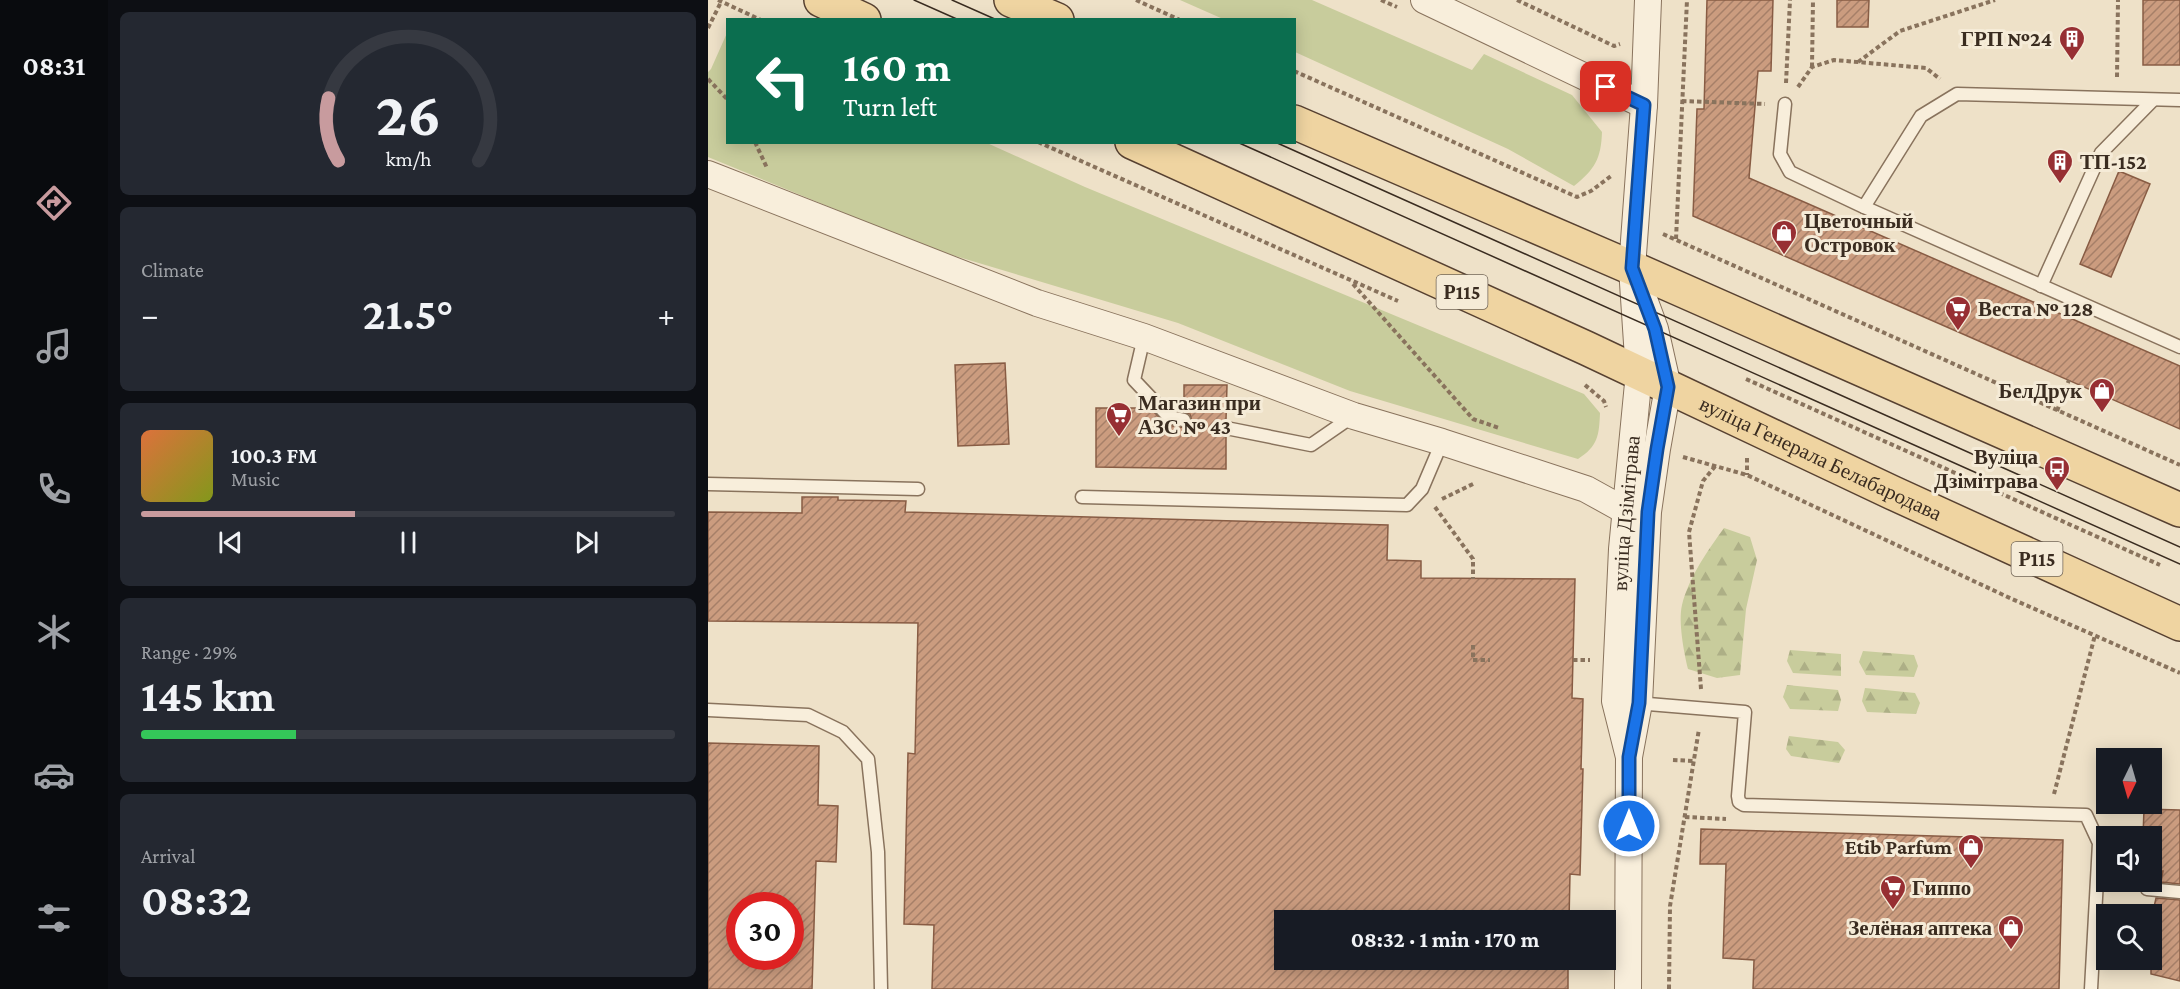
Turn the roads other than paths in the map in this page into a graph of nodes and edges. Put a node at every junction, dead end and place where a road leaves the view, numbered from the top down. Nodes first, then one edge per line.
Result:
1 (821, 0) edge
2 (1011, 0) edge
3 (1424, 0) edge
4 (1648, 0) edge
5 (860, 18) edge
6 (1052, 18) edge
7 (2180, 99) edge
8 (2153, 100) junction
9 (1644, 105) junction
10 (1785, 105) road end
11 (1296, 123) edge
12 (1136, 144) edge
13 (708, 174) edge
14 (1864, 207) junction
15 (1632, 268) junction
16 (2041, 286) junction
17 (1144, 337) junction
18 (2180, 347) edge
19 (1638, 373) junction
20 (1668, 387) junction
21 (1354, 416) junction
22 (1184, 420) dead end
23 (1226, 428) dead end
24 (1443, 442) junction
25 (1628, 476) junction
26 (708, 484) edge
27 (918, 489) dead end
28 (1586, 489) junction
29 (1082, 497) dead end
30 (1624, 510) junction
31 (2180, 510) edge
32 (2180, 624) edge
33 (1627, 702) junction
34 (708, 710) edge
35 (2162, 890) edge
36 (2180, 892) edge
37 (882, 989) edge
38 (1628, 989) edge
39 (2091, 989) edge

1 - 5 main road
2 - 6 main road
3 - 9 street
4 - 9 street, вуліца Дзімітрава
7 - 8 lane
8 - 14 lane
8 - 16 lane
9 - 15 street, вуліца Дзімітрава
10 - 14 lane
11 - 15 main road
12 - 19 main road, вуліца Генерала Белабародава / Р115
13 - 17 street
14 - 16 lane
15 - 19 street, вуліца Дзімітрава
15 - 20 street, вуліца Дзімітрава
15 - 31 main road
16 - 18 lane
17 - 21 street
17 - 22 lane
19 - 20 main road, вуліца Генерала Белабародава / Р115
19 - 25 street, вуліца Дзімітрава
20 - 32 main road, вуліца Генерала Белабародава / Р115
20 - 33 street, вуліца Дзімітрава
21 - 23 lane
21 - 24 street
24 - 28 street
24 - 29 lane
25 - 28 street
25 - 30 street, вуліца Дзімітрава
26 - 27 lane
28 - 30 street
30 - 33 street, вуліца Дзімітрава
33 - 38 street, вуліца Дзімітрава
33 - 39 lane
34 - 37 lane
35 - 36 lane

